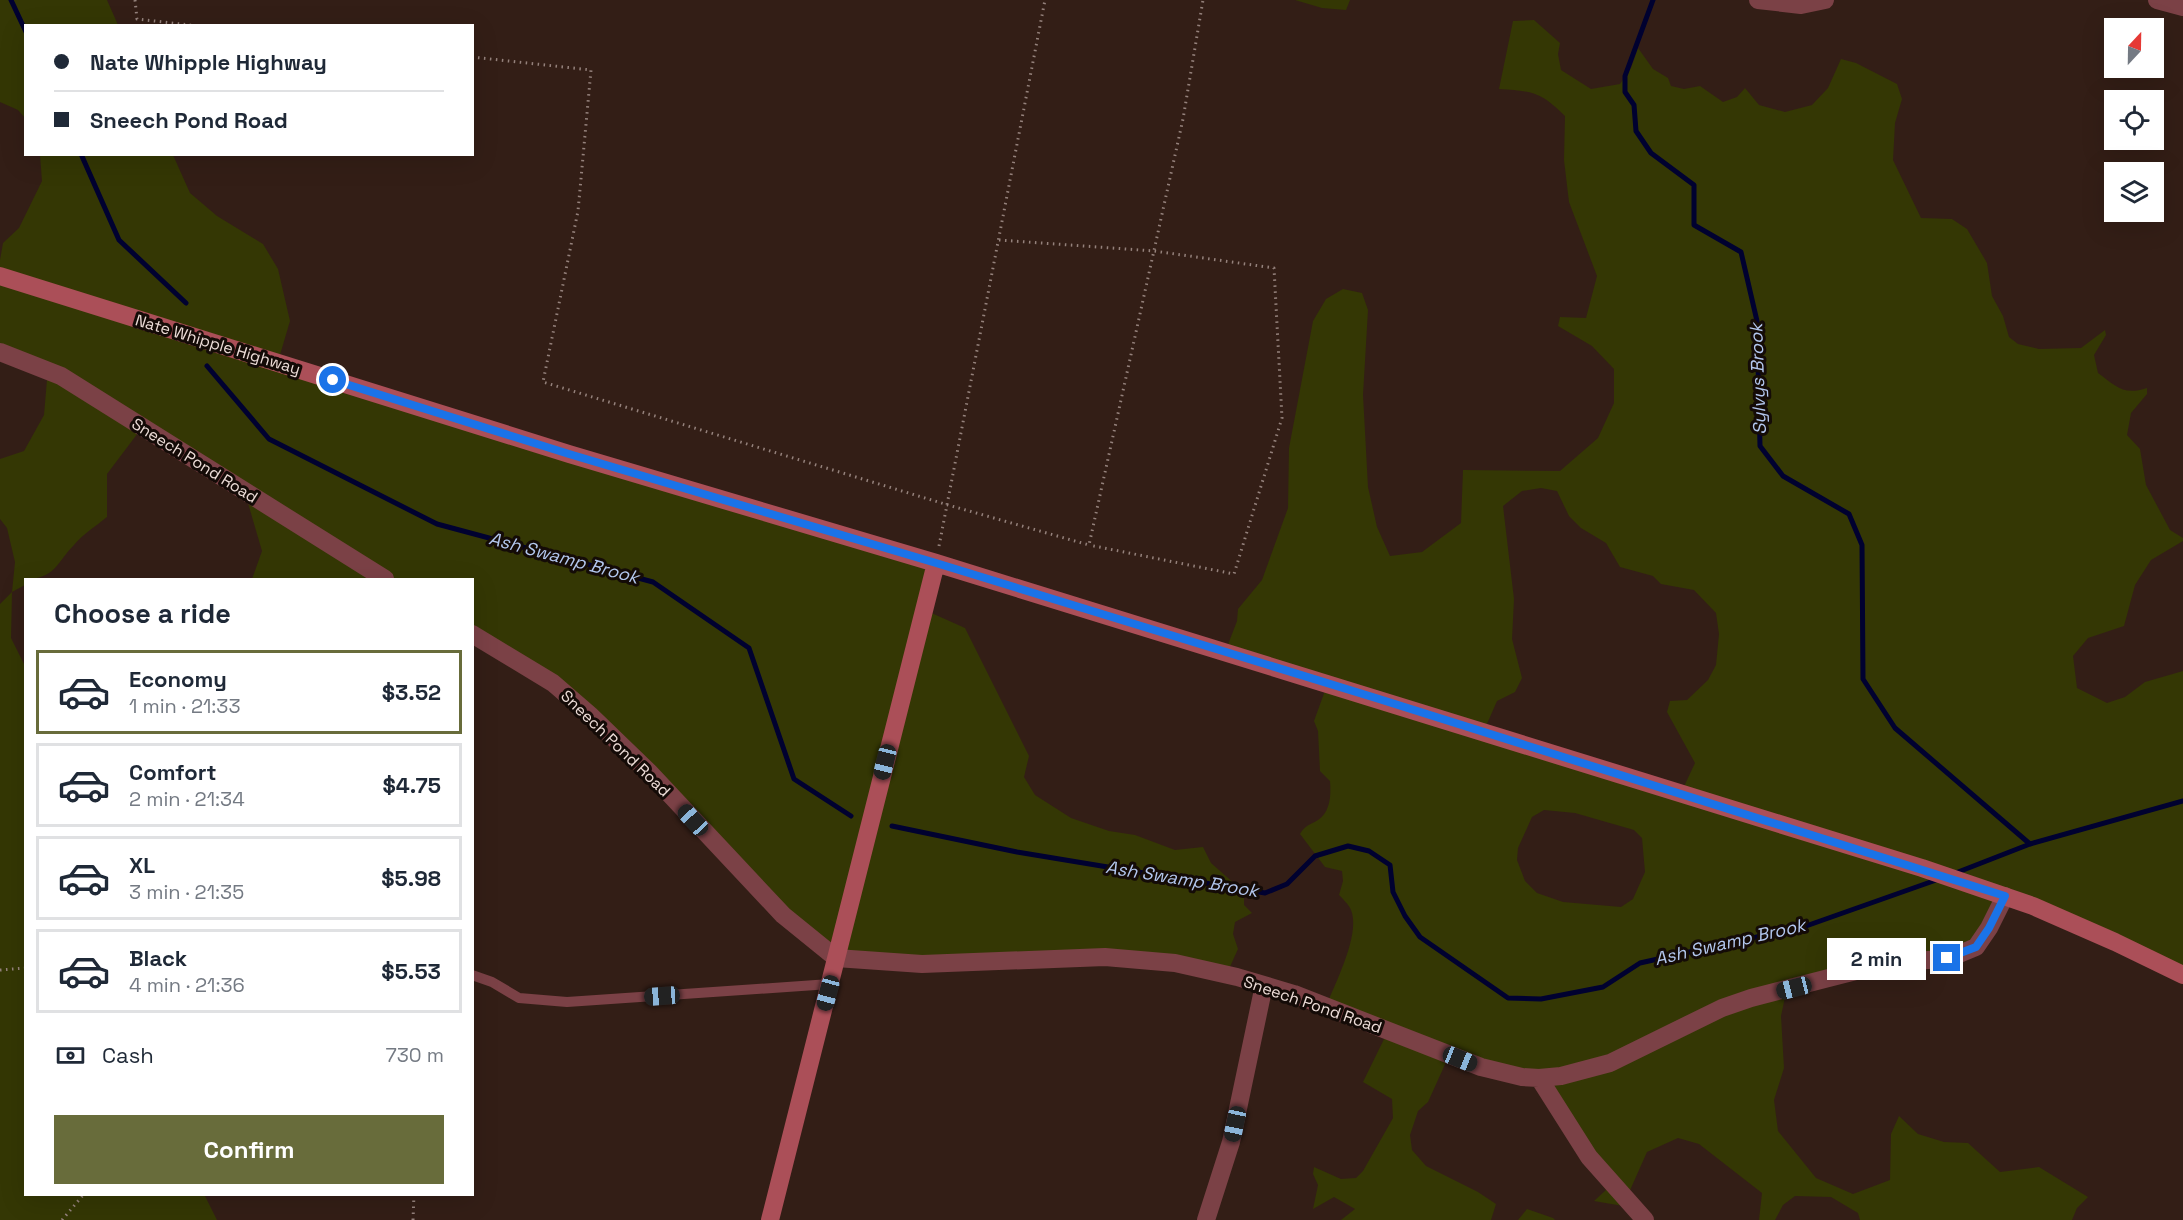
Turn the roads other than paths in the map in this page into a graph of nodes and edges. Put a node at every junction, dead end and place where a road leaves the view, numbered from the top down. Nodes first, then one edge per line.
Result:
1 (1758, 0) edge
2 (1825, 0) edge
3 (2157, 0) edge
4 (2183, 7) edge
5 (0, 276) edge
6 (0, 352) edge
7 (936, 563) junction
8 (383, 578) edge
9 (474, 635) edge
10 (2005, 896) junction
11 (836, 958) junction
12 (2183, 975) edge
13 (474, 976) edge
14 (830, 984) junction
15 (1264, 985) junction
16 (1539, 1078) junction
17 (770, 1220) edge
18 (1206, 1220) edge
19 (1645, 1220) edge

1 - 2 street
3 - 4 street
5 - 7 main road, Nate Whipple Highway
6 - 8 street, Sneech Pond Road
7 - 10 main road, Nate Whipple Highway
7 - 11 main road
9 - 11 street, Sneech Pond Road
10 - 12 main road, Nate Whipple Highway
10 - 16 street, Sneech Pond Road
11 - 14 main road
11 - 15 street, Sneech Pond Road
13 - 14 lane
14 - 17 main road
15 - 16 street, Sneech Pond Road
15 - 18 street
16 - 19 street

